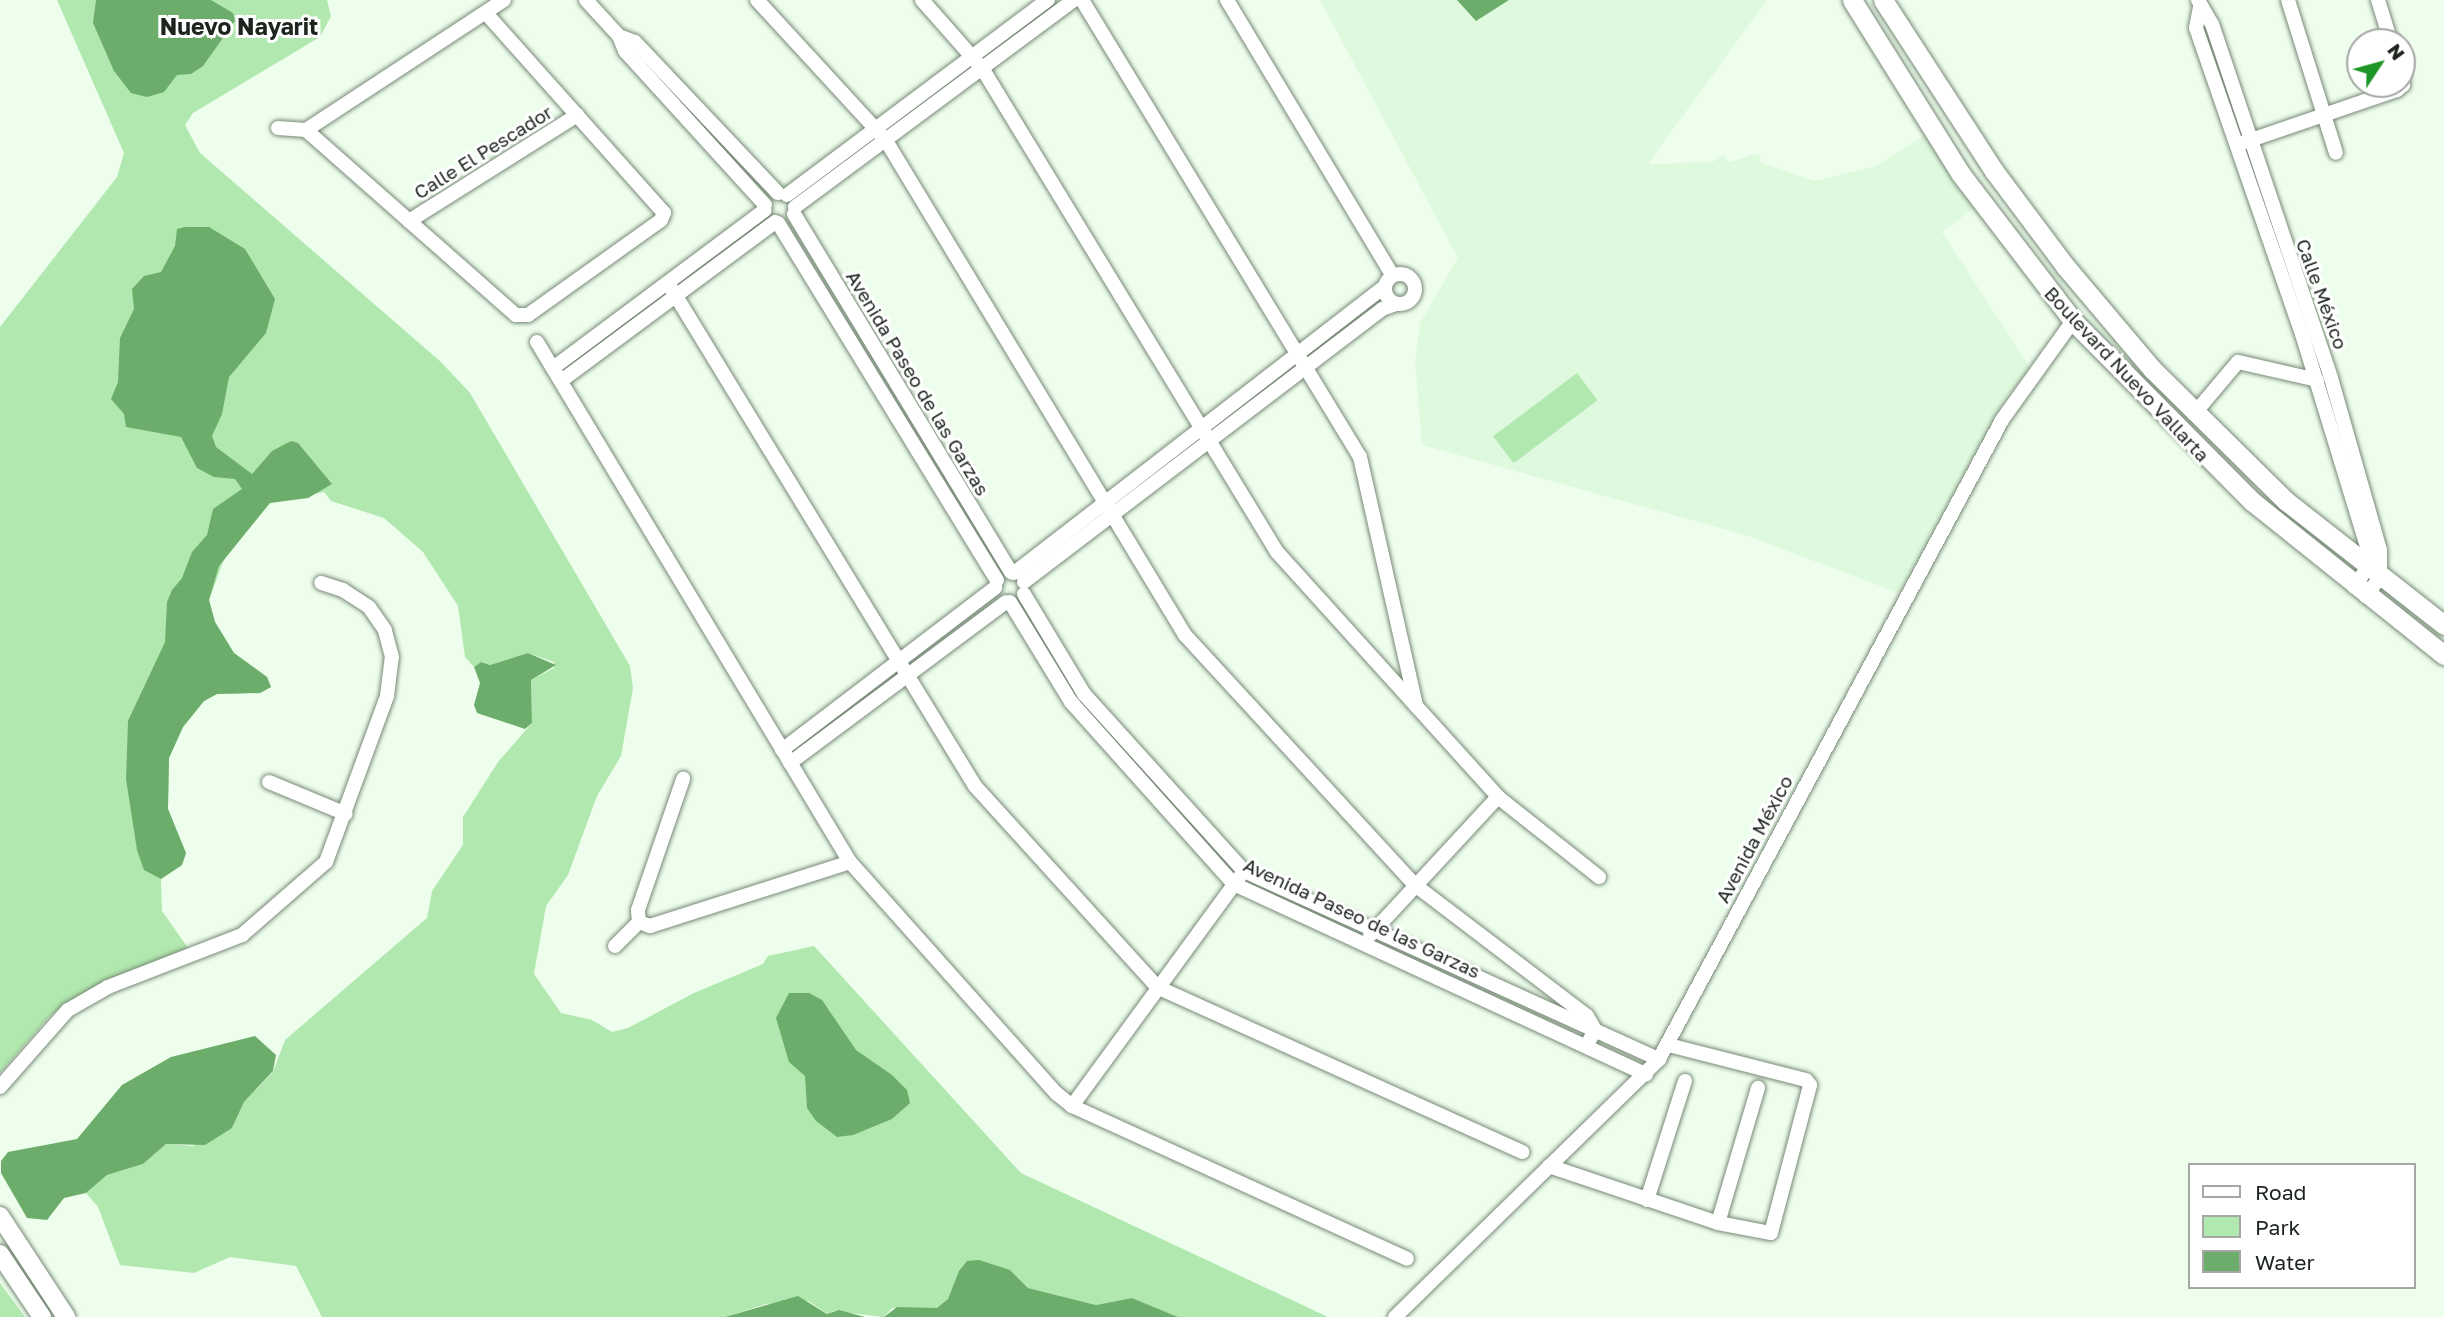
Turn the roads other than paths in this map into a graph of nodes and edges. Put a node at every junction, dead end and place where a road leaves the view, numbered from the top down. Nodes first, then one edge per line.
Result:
1 (504, 0) edge
2 (586, 0) edge
3 (757, 0) edge
4 (922, 0) edge
5 (1048, 0) edge
6 (1074, 0) edge
7 (1082, 0) edge
8 (1227, 0) edge
9 (1852, 0) edge
10 (1883, 0) edge
11 (2288, 0) edge
12 (2378, 0) edge
13 (2199, 4) edge
14 (487, 14) junction
15 (2387, 28) edge
16 (619, 36) junction
17 (973, 55) junction
18 (982, 68) junction
19 (2363, 98) edge
20 (577, 115) junction
21 (2324, 115) junction
22 (278, 128) dead end
23 (306, 130) junction
24 (881, 134) junction
25 (2249, 141) junction
26 (2234, 145) junction
27 (2336, 153) dead end
28 (789, 202) junction
29 (765, 208) junction
30 (410, 221) junction
31 (777, 222) junction
32 (1388, 281) junction
33 (673, 289) junction
34 (1396, 303) junction
35 (2073, 321) junction
36 (537, 342) dead end
37 (1302, 362) junction
38 (557, 375) junction
39 (2317, 380) junction
40 (2194, 414) junction
41 (1206, 435) junction
42 (1109, 509) junction
43 (2374, 572) junction
44 (1018, 580) junction
45 (321, 583) dead end
46 (996, 584) junction
47 (2360, 591) junction
48 (1008, 602) junction
49 (2444, 625) edge
50 (2444, 655) edge
51 (898, 662) junction
52 (908, 675) junction
53 (1417, 708) junction
54 (782, 750) junction
55 (790, 764) junction
56 (683, 779) dead end
57 (269, 782) dead end
58 (1497, 797) junction
59 (346, 814) junction
60 (849, 862) junction
61 (1244, 871) junction
62 (1599, 877) dead end
63 (1234, 884) junction
64 (1415, 885) junction
65 (639, 922) junction
66 (1375, 930) junction
67 (1365, 941) junction
68 (615, 946) dead end
69 (1157, 987) junction
70 (1560, 996) junction
71 (1553, 1011) junction
72 (1595, 1030) junction
73 (1587, 1045) junction
74 (1668, 1045) junction
75 (1659, 1059) junction
76 (1646, 1074) junction
77 (1685, 1081) dead end
78 (0, 1087) edge
79 (1758, 1088) dead end
80 (1072, 1107) junction
81 (1522, 1152) dead end
82 (1549, 1167) junction
83 (1647, 1200) junction
84 (0, 1216) edge
85 (1718, 1223) junction
86 (0, 1254) edge
87 (1408, 1259) dead end
88 (42, 1317) edge
89 (66, 1317) edge
90 (1395, 1317) edge

1 - 14 street
2 - 16 street, Avenida Paseo de las Garzas
3 - 24 street
4 - 17 street
5 - 17 street
6 - 18 street
7 - 37 street
8 - 32 street
9 - 35 main road, Boulevard Nuevo Vallarta
10 - 40 main road, Boulevard Nuevo Vallarta
11 - 21 street
12 - 15 street
13 - 25 street, Calle México
13 - 26 street, Calle México
14 - 20 street
14 - 23 street
16 - 28 street, Avenida Paseo de las Garzas
16 - 29 street, Avenida Paseo de las Garzas
17 - 18 street
17 - 24 street
18 - 24 street
18 - 41 street
19 - 21 street
20 - 30 street, Calle El Pescador
20 - 30 street
21 - 25 street
21 - 27 street
22 - 23 street
23 - 30 street
24 - 28 street
24 - 42 street
25 - 26 street
25 - 43 street, Calle México
26 - 39 street, Calle México
28 - 29 street
28 - 31 street
28 - 44 street, Avenida Paseo de las Garzas
29 - 31 street, Avenida Paseo de las Garzas
29 - 33 street
31 - 33 street
31 - 46 street, Avenida Paseo de las Garzas
32 - 34 street
32 - 34 street
32 - 37 street
33 - 38 street
33 - 51 street
34 - 37 street
35 - 47 main road, Boulevard Nuevo Vallarta
35 - 74 street, Avenida México
36 - 38 street
37 - 41 street
37 - 53 street
38 - 54 street
39 - 40 street
39 - 43 street, Calle México
40 - 43 main road, Boulevard Nuevo Vallarta
41 - 42 street
41 - 53 street
42 - 44 street
42 - 64 street
43 - 47 street
43 - 49 main road, Boulevard Nuevo Vallarta
44 - 46 street
44 - 48 street
44 - 61 street, Avenida Paseo de las Garzas
45 - 59 street
46 - 48 street, Avenida Paseo de las Garzas
46 - 51 street
47 - 50 main road, Boulevard Nuevo Vallarta
48 - 52 street
48 - 63 street, Avenida Paseo de las Garzas
51 - 52 street
51 - 54 street
52 - 55 street
52 - 69 street
53 - 58 street
54 - 55 street
55 - 60 street
56 - 65 street
57 - 59 street
58 - 62 street
58 - 64 street
59 - 78 street
60 - 65 street
60 - 80 street
61 - 63 street
61 - 66 street, Avenida Paseo de las Garzas
63 - 67 street, Avenida Paseo de las Garzas
63 - 69 street
64 - 66 street
64 - 70 street
65 - 68 street
66 - 67 street
66 - 71 street, Avenida Paseo de las Garzas
67 - 73 street, Avenida Paseo de las Garzas
69 - 80 street
69 - 81 street
70 - 71 street
70 - 72 street
71 - 72 street, Avenida Paseo de las Garzas
72 - 73 street
72 - 75 street, Avenida Paseo de las Garzas
73 - 76 street, Avenida Paseo de las Garzas
74 - 75 street, Avenida México
74 - 85 street
75 - 76 street, Avenida México
76 - 82 street, Avenida México
77 - 83 street
79 - 85 street
80 - 87 street
82 - 83 street
82 - 90 street, Avenida México
83 - 85 street
84 - 89 street
86 - 88 street

